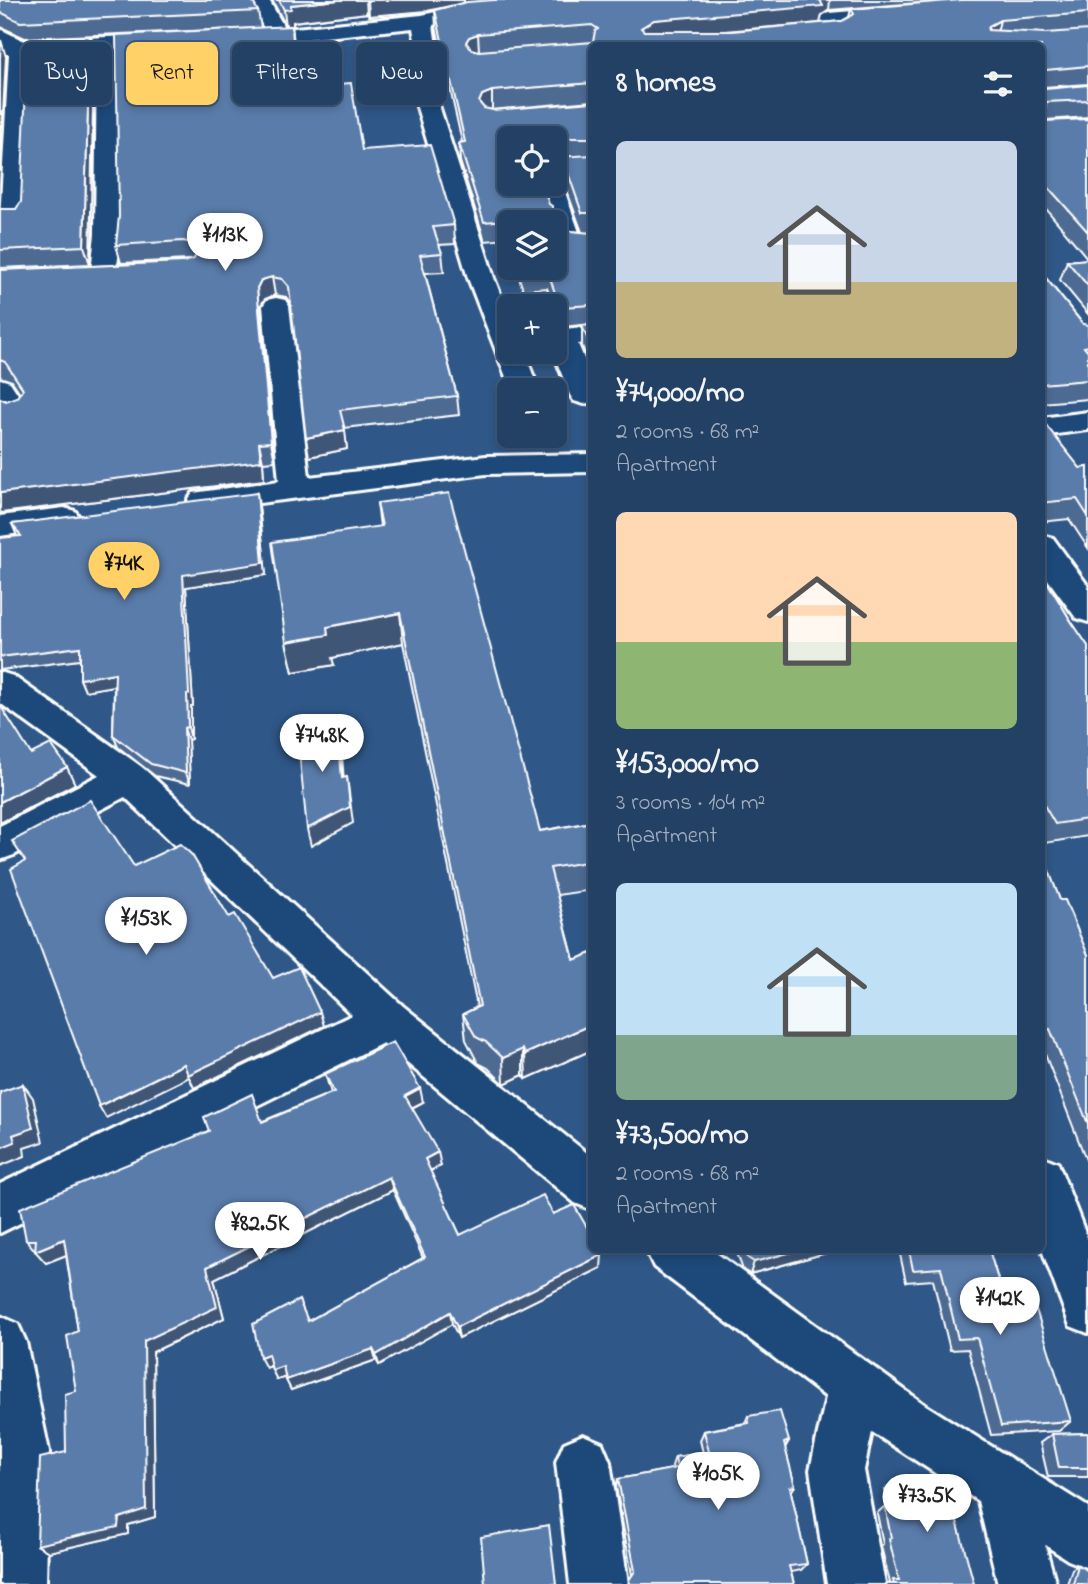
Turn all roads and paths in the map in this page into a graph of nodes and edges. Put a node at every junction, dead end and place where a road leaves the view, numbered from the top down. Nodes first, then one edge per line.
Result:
1 (259, 0) edge
2 (585, 0) edge
3 (924, 11) edge
4 (422, 21) junction
5 (813, 32) edge
6 (0, 35) edge
7 (278, 36) junction
8 (222, 38) edge
9 (183, 39) edge
10 (112, 43) edge
11 (10, 47) edge
12 (107, 105) edge
13 (561, 196) edge
14 (12, 220) edge
15 (588, 242) edge
16 (104, 272) junction
17 (132, 272) edge
18 (78, 274) edge
19 (276, 306) dead end
20 (497, 318) edge
21 (588, 334) edge
22 (584, 396) dead end
23 (1088, 421) edge
24 (1045, 427) edge
25 (548, 449) edge
26 (588, 462) edge
27 (295, 489) junction
28 (175, 504) edge
29 (94, 514) edge
30 (0, 526) edge
31 (1045, 551) edge
32 (1088, 610) edge
33 (0, 685) edge
34 (129, 777) junction
35 (0, 844) edge
36 (387, 1020) junction
37 (588, 1184) edge
38 (1045, 1190) edge
39 (0, 1209) edge
40 (675, 1253) edge
41 (1088, 1308) edge
42 (0, 1342) edge
43 (855, 1386) junction
44 (583, 1462) dead end
45 (1001, 1485) junction
46 (1088, 1540) edge
47 (18, 1584) edge
48 (599, 1584) edge
49 (856, 1584) edge
50 (1027, 1584) edge

1 - 7 street
2 - 4 street
3 - 5 street
4 - 7 street
4 - 20 street
6 - 11 street
7 - 8 street
9 - 10 street
11 - 14 street
12 - 16 street
13 - 15 street
16 - 17 street
16 - 18 street
19 - 27 street
21 - 22 street
23 - 24 street
25 - 26 street
25 - 27 street
27 - 28 street
29 - 30 street
31 - 32 street
33 - 34 street
34 - 35 street
34 - 36 street
36 - 37 street
36 - 39 street
38 - 41 street
40 - 43 street
42 - 47 street
43 - 45 street
43 - 49 street
44 - 48 street
45 - 46 street
45 - 50 street

